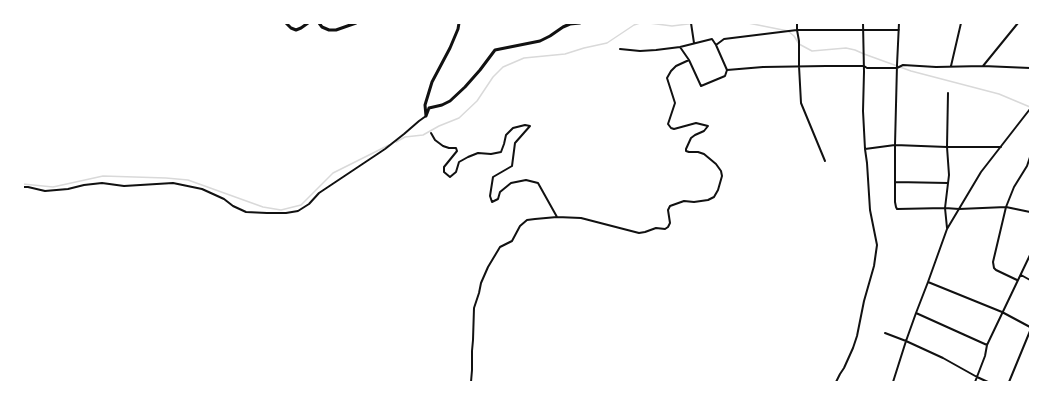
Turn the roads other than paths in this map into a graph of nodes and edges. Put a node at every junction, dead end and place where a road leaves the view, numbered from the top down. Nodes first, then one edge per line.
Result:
1 (286, 23) edge
2 (308, 23) edge
3 (319, 23) edge
4 (356, 23) edge
5 (459, 23) edge
6 (580, 23) edge
7 (691, 23) edge
8 (797, 23) edge
9 (863, 23) edge
10 (899, 23) edge
11 (961, 23) edge
12 (1018, 23) edge
13 (863, 29) junction
14 (797, 30) junction
15 (899, 30) junction
16 (694, 43) junction
17 (716, 44) junction
18 (680, 47) junction
19 (620, 49) dead end
20 (689, 60) junction
21 (799, 66) junction
22 (864, 66) junction
23 (951, 66) junction
24 (983, 66) junction
25 (898, 67) junction
26 (1030, 68) edge
27 (727, 70) junction
28 (948, 93) dead end
29 (1030, 109) edge
30 (426, 116) junction
31 (431, 133) dead end
32 (895, 145) junction
33 (948, 147) junction
34 (1001, 147) junction
35 (865, 148) junction
36 (1030, 157) edge
37 (825, 161) dead end
38 (895, 182) junction
39 (948, 183) junction
40 (23, 187) edge
41 (1006, 207) junction
42 (945, 208) junction
43 (959, 209) junction
44 (1030, 212) edge
45 (557, 217) junction
46 (947, 229) junction
47 (1030, 255) edge
48 (1021, 275) junction
49 (1018, 280) junction
50 (1030, 280) edge
51 (928, 282) junction
52 (1002, 312) junction
53 (916, 313) junction
54 (1030, 326) edge
55 (1030, 331) edge
56 (886, 333) dead end
57 (906, 341) junction
58 (987, 345) junction
59 (977, 377) junction
60 (471, 382) edge
61 (836, 382) edge
62 (893, 382) edge
63 (975, 382) edge
64 (988, 382) edge
65 (1009, 382) edge

1 - 2 street
3 - 4 street
5 - 30 street
6 - 30 street
7 - 16 street
8 - 14 street
9 - 13 street
10 - 15 street
11 - 23 street
12 - 24 street
13 - 14 street
13 - 15 street
13 - 22 street
14 - 17 street
14 - 21 street
15 - 25 street
16 - 17 street
16 - 18 street
17 - 27 street
18 - 19 street
18 - 20 street
20 - 27 street
20 - 45 street
21 - 22 street
21 - 27 street
21 - 37 street
22 - 25 street
22 - 35 street
23 - 24 street
23 - 25 street
24 - 26 street
25 - 32 street
28 - 33 street
29 - 34 street
30 - 40 street
31 - 45 street
32 - 33 street
32 - 35 street
32 - 38 street
33 - 34 street
33 - 39 street
34 - 43 street
35 - 61 street
36 - 41 street
38 - 39 street
38 - 42 street
39 - 42 street
41 - 43 street
41 - 44 street
41 - 49 street
42 - 43 street
42 - 46 street
43 - 46 street
45 - 60 street
46 - 51 street
47 - 48 street
48 - 49 street
48 - 50 street
49 - 52 street
51 - 52 street
51 - 53 street
52 - 54 street
52 - 58 street
53 - 57 street
53 - 58 street
55 - 65 street
56 - 57 street
57 - 59 street
57 - 62 street
58 - 59 street
59 - 63 street
59 - 64 street

